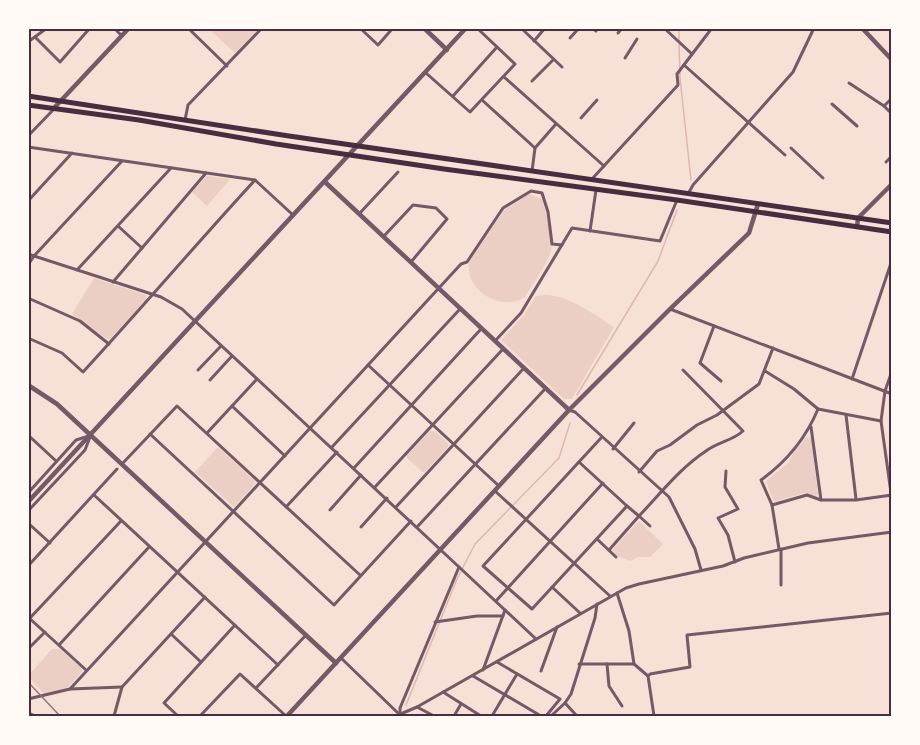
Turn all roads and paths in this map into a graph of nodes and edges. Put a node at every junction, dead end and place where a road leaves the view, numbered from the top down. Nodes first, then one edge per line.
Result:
1 (47, 28) edge
2 (90, 28) edge
3 (114, 28) edge
4 (129, 28) edge
5 (188, 28) edge
6 (262, 28) edge
7 (360, 28) edge
8 (393, 28) edge
9 (424, 28) edge
10 (466, 28) edge
11 (477, 28) edge
12 (521, 28) edge
13 (544, 28) edge
14 (579, 28) edge
15 (622, 28) edge
16 (664, 28) edge
17 (712, 28) edge
18 (814, 28) edge
19 (862, 28) edge
20 (618, 33) dead end
21 (122, 36) junction
22 (35, 37) junction
23 (570, 38) dead end
24 (637, 39) dead end
25 (534, 41) junction
26 (28, 42) edge
27 (497, 47) junction
28 (447, 50) junction
29 (692, 54) junction
30 (625, 58) dead end
31 (553, 60) junction
32 (891, 60) edge
33 (227, 66) junction
34 (683, 67) junction
35 (562, 68) dead end
36 (426, 73) junction
37 (503, 77) junction
38 (532, 81) dead end
39 (849, 83) dead end
40 (28, 96) edge
41 (453, 96) junction
42 (891, 98) edge
43 (63, 100) junction
44 (482, 100) junction
45 (597, 100) dead end
46 (832, 104) dead end
47 (28, 105) edge
48 (884, 106) junction
49 (54, 108) junction
50 (891, 114) edge
51 (581, 118) dead end
52 (185, 120) junction
53 (748, 123) junction
54 (556, 124) junction
55 (857, 126) dead end
56 (28, 136) edge
57 (359, 145) junction
58 (28, 147) edge
59 (536, 147) junction
60 (791, 148) dead end
61 (72, 153) junction
62 (351, 154) junction
63 (785, 155) dead end
64 (891, 156) edge
65 (122, 161) junction
66 (886, 162) dead end
67 (604, 166) junction
68 (171, 168) junction
69 (398, 172) dead end
70 (532, 172) junction
71 (206, 173) junction
72 (824, 178) dead end
73 (592, 179) junction
74 (255, 180) junction
75 (325, 182) junction
76 (891, 184) edge
77 (596, 189) junction
78 (688, 194) junction
79 (677, 200) junction
80 (28, 201) edge
81 (758, 204) junction
82 (756, 213) junction
83 (359, 214) junction
84 (294, 216) junction
85 (858, 218) junction
86 (891, 223) edge
87 (118, 226) junction
88 (857, 227) junction
89 (590, 231) junction
90 (891, 232) edge
91 (383, 238) junction
92 (562, 245) junction
93 (142, 248) junction
94 (28, 254) edge
95 (34, 256) junction
96 (891, 260) edge
97 (410, 262) junction
98 (28, 265) edge
99 (77, 270) junction
100 (113, 282) junction
101 (438, 289) junction
102 (154, 295) junction
103 (28, 298) edge
104 (460, 309) junction
105 (670, 309) junction
106 (195, 322) junction
107 (714, 326) junction
108 (481, 329) junction
109 (28, 338) edge
110 (495, 342) junction
111 (109, 344) junction
112 (221, 346) junction
113 (773, 348) junction
114 (503, 349) junction
115 (232, 356) junction
116 (368, 365) junction
117 (524, 368) junction
118 (198, 370) dead end
119 (683, 370) dead end
120 (765, 370) junction
121 (891, 370) edge
122 (257, 379) junction
123 (852, 379) junction
124 (210, 380) dead end
125 (721, 381) dead end
126 (28, 385) edge
127 (390, 385) junction
128 (545, 389) junction
129 (885, 391) junction
130 (891, 394) edge
131 (411, 404) junction
132 (232, 406) junction
133 (818, 409) junction
134 (569, 410) junction
135 (722, 411) junction
136 (846, 415) junction
137 (882, 422) junction
138 (634, 423) dead end
139 (433, 425) junction
140 (811, 427) junction
141 (310, 428) junction
142 (207, 433) junction
143 (150, 434) junction
144 (90, 435) junction
145 (29, 436) edge
146 (601, 438) junction
147 (454, 444) junction
148 (332, 447) junction
149 (614, 449) junction
150 (337, 452) junction
151 (285, 456) junction
152 (55, 460) dead end
153 (579, 462) junction
154 (122, 464) junction
155 (476, 464) junction
156 (354, 468) junction
157 (117, 469) dead end
158 (726, 471) dead end
159 (639, 472) junction
160 (361, 475) junction
161 (260, 482) junction
162 (603, 483) junction
163 (500, 486) junction
164 (375, 487) junction
165 (495, 491) junction
166 (662, 492) junction
167 (28, 493) edge
168 (94, 495) junction
169 (891, 495) edge
170 (387, 498) junction
171 (821, 500) junction
172 (856, 500) junction
173 (891, 501) edge
174 (28, 502) edge
175 (771, 505) junction
176 (627, 506) junction
177 (286, 507) junction
178 (396, 507) junction
179 (330, 510) dead end
180 (28, 511) edge
181 (233, 511) junction
182 (639, 516) junction
183 (526, 519) junction
184 (411, 520) junction
185 (121, 521) junction
186 (28, 523) edge
187 (417, 526) junction
188 (650, 526) dead end
189 (360, 527) dead end
190 (891, 532) edge
191 (597, 539) junction
192 (206, 541) junction
193 (550, 541) junction
194 (50, 543) junction
195 (149, 547) junction
196 (442, 549) junction
197 (780, 549) junction
198 (609, 550) junction
199 (616, 556) dead end
200 (735, 562) junction
201 (574, 563) junction
202 (28, 566) edge
203 (461, 569) junction
204 (701, 570) junction
205 (177, 572) junction
206 (360, 575) junction
207 (781, 585) dead end
208 (508, 587) junction
209 (552, 587) junction
210 (617, 593) junction
211 (610, 596) junction
212 (205, 597) junction
213 (495, 601) junction
214 (597, 604) junction
215 (505, 610) junction
216 (891, 612) edge
217 (580, 614) junction
218 (503, 616) junction
219 (29, 617) edge
220 (438, 623) junction
221 (235, 626) junction
222 (557, 626) junction
223 (45, 632) junction
224 (171, 634) junction
225 (306, 635) junction
226 (536, 639) junction
227 (59, 645) junction
228 (28, 649) edge
229 (341, 658) junction
230 (201, 662) junction
231 (497, 662) junction
232 (336, 663) junction
233 (579, 664) junction
234 (607, 664) junction
235 (634, 664) junction
236 (278, 665) junction
237 (86, 670) junction
238 (483, 670) junction
239 (541, 671) dead end
240 (517, 674) junction
241 (472, 676) junction
242 (648, 676) junction
243 (122, 687) junction
244 (256, 688) junction
245 (70, 689) junction
246 (442, 692) junction
247 (505, 695) junction
248 (28, 699) edge
249 (461, 704) junction
250 (565, 704) junction
251 (621, 706) dead end
252 (417, 707) junction
253 (28, 712) edge
254 (398, 716) edge
255 (35, 717) edge
256 (114, 717) edge
257 (178, 717) edge
258 (200, 717) edge
259 (287, 717) edge
260 (434, 717) edge
261 (454, 717) edge
262 (482, 717) edge
263 (492, 717) edge
264 (544, 717) edge
265 (551, 717) edge
266 (577, 717) edge
267 (654, 717) edge

1 - 22 street
2 - 22 street
3 - 21 street
4 - 21 street
5 - 33 street
6 - 33 street
7 - 8 street
9 - 28 street
10 - 28 street
11 - 27 street
12 - 25 street
13 - 25 street
14 - 23 street
15 - 20 street
16 - 29 street
17 - 29 street
18 - 53 street
19 - 32 street
21 - 43 street
22 - 26 street
24 - 30 street
25 - 31 street
27 - 37 street
27 - 41 street
28 - 36 street
29 - 34 street
31 - 35 street
31 - 38 street
33 - 52 street
34 - 53 street
34 - 67 street
36 - 41 street
36 - 57 street
37 - 44 street
37 - 54 street
39 - 48 street
40 - 43 highway
41 - 44 street
42 - 48 street
43 - 49 street
43 - 52 highway
44 - 59 street
45 - 51 street
46 - 55 street
47 - 49 highway
48 - 50 street
49 - 56 street
49 - 62 highway
52 - 57 highway
53 - 63 street
53 - 78 street
54 - 59 street
54 - 67 street
57 - 62 street
57 - 70 highway
58 - 61 street
59 - 70 street
60 - 72 street
61 - 65 street
61 - 80 street
62 - 75 street
62 - 77 highway
64 - 66 street
65 - 68 street
65 - 95 street
67 - 73 street
68 - 71 street
68 - 87 street
69 - 83 street
70 - 73 highway
71 - 74 street
71 - 93 street
73 - 78 highway
74 - 84 street
74 - 102 street
75 - 83 street
75 - 84 street
76 - 85 street
77 - 79 highway
77 - 89 street
78 - 81 highway
79 - 82 highway
79 - 89 street
81 - 82 street
81 - 85 highway
82 - 88 highway
82 - 105 street
83 - 91 street
84 - 106 street
85 - 86 highway
85 - 88 street
87 - 93 street
87 - 99 street
88 - 90 highway
89 - 92 street
91 - 97 street
91 - 97 street
92 - 101 street
92 - 110 street
93 - 100 street
94 - 95 street
95 - 98 street
95 - 99 street
96 - 123 street
97 - 101 street
99 - 100 street
100 - 102 street
101 - 104 street
101 - 116 street
102 - 106 street
102 - 111 street
103 - 111 street
104 - 108 street
104 - 127 street
105 - 107 street
105 - 134 street
106 - 112 street
106 - 144 street
107 - 113 street
107 - 125 street
108 - 110 street
108 - 131 street
109 - 111 street
110 - 114 street
112 - 115 street
112 - 118 street
113 - 120 street
113 - 123 street
114 - 117 street
114 - 139 street
115 - 122 street
115 - 124 street
116 - 127 street
116 - 141 street
117 - 128 street
117 - 147 street
119 - 135 street
120 - 133 street
120 - 135 street
121 - 129 street
122 - 132 street
122 - 141 street
123 - 129 street
126 - 144 street
127 - 131 street
127 - 148 street
128 - 134 street
128 - 155 street
129 - 130 street
129 - 137 street
131 - 139 street
131 - 156 street
132 - 142 street
132 - 151 street
133 - 136 street
133 - 140 street
134 - 146 street
134 - 163 street
135 - 159 street
135 - 166 street
136 - 137 street
136 - 172 street
137 - 169 street
138 - 149 street
139 - 147 street
139 - 164 street
140 - 171 street
140 - 175 street
141 - 148 street
141 - 151 street
142 - 143 street
142 - 161 street
143 - 154 street
143 - 181 street
144 - 154 street
144 - 167 street
144 - 174 street
144 - 180 street
145 - 152 street
146 - 149 street
146 - 153 street
147 - 155 street
147 - 178 street
148 - 150 street
149 - 159 street
150 - 156 street
150 - 177 street
151 - 161 street
153 - 162 street
153 - 183 street
154 - 192 street
155 - 163 street
155 - 187 street
156 - 160 street
157 - 168 street
158 - 200 street
159 - 166 street
160 - 164 street
160 - 179 street
161 - 177 street
161 - 181 street
162 - 176 street
162 - 193 street
163 - 165 street
164 - 170 street
165 - 183 street
165 - 196 street
166 - 182 street
166 - 204 street
168 - 185 street
168 - 194 street
169 - 172 street
169 - 173 street
170 - 178 street
170 - 189 street
171 - 172 street
171 - 175 street
175 - 197 street
176 - 182 street
176 - 191 street
177 - 206 street
178 - 184 street
181 - 192 street
181 - 206 street
182 - 188 street
182 - 198 street
183 - 193 street
183 - 208 street
184 - 187 street
184 - 206 street
185 - 195 street
185 - 219 street
186 - 194 street
187 - 196 street
190 - 197 street
191 - 198 street
191 - 201 street
192 - 205 street
192 - 225 street
193 - 201 street
193 - 208 street
194 - 202 street
195 - 205 street
195 - 227 street
196 - 203 street
196 - 229 street
197 - 200 street
197 - 207 street
198 - 199 street
200 - 204 street
201 - 209 street
201 - 211 street
203 - 213 street
203 - 220 street
204 - 210 street
205 - 212 street
205 - 237 street
208 - 209 street
208 - 213 street
209 - 217 street
210 - 211 street
210 - 235 street
211 - 214 street
212 - 221 street
212 - 224 street
213 - 215 street
214 - 217 street
214 - 233 street
215 - 218 street
215 - 226 street
216 - 242 street
217 - 222 street
218 - 220 street
218 - 238 street
219 - 223 street
220 - 254 street
221 - 230 street
221 - 236 street
222 - 226 street
222 - 239 street
223 - 227 street
223 - 228 street
224 - 230 street
224 - 243 street
225 - 232 street
225 - 236 street
226 - 231 street
227 - 237 street
229 - 232 street
229 - 254 street
230 - 257 street
231 - 238 street
231 - 240 street
232 - 259 street
233 - 234 street
233 - 250 street
234 - 235 street
234 - 251 street
235 - 242 street
236 - 244 street
237 - 245 street
238 - 241 street
240 - 247 street
240 - 264 street
241 - 246 street
241 - 247 street
242 - 267 street
243 - 245 street
243 - 256 street
244 - 258 street
244 - 259 street
245 - 248 street
246 - 249 street
246 - 252 street
247 - 263 street
247 - 264 street
249 - 261 street
249 - 262 street
250 - 265 street
250 - 266 street
252 - 254 street
252 - 260 street
253 - 255 street

